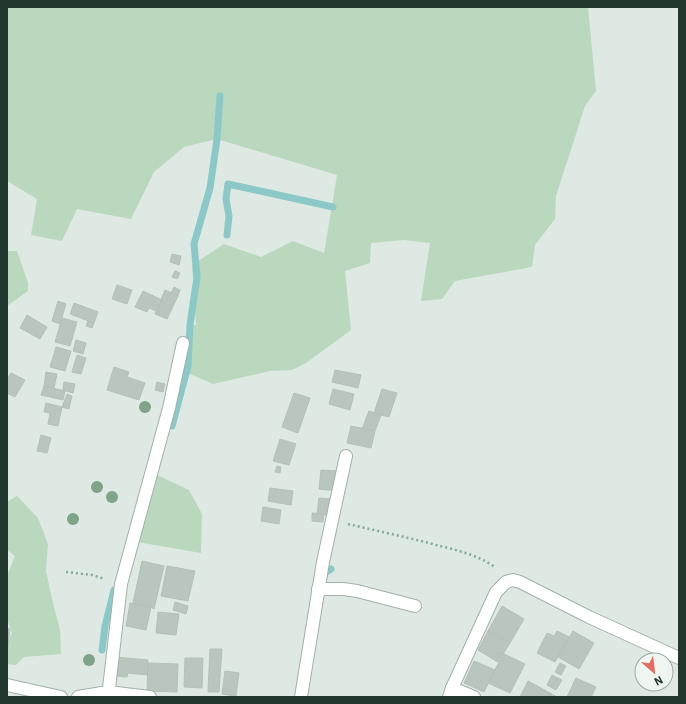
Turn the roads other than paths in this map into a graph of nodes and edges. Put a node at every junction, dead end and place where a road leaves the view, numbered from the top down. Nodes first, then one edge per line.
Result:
1 (183, 343) dead end
2 (346, 456) dead end
3 (318, 589) junction
4 (415, 606) dead end
5 (679, 658) edge
6 (7, 685) edge
7 (451, 692) edge
8 (108, 694) edge
9 (61, 697) edge
10 (78, 697) edge
11 (150, 697) edge
12 (301, 697) edge
13 (474, 697) edge

1 - 8 street
2 - 3 street
3 - 4 street
3 - 12 street
5 - 7 street
6 - 9 street
7 - 13 street
8 - 10 street
8 - 11 street

